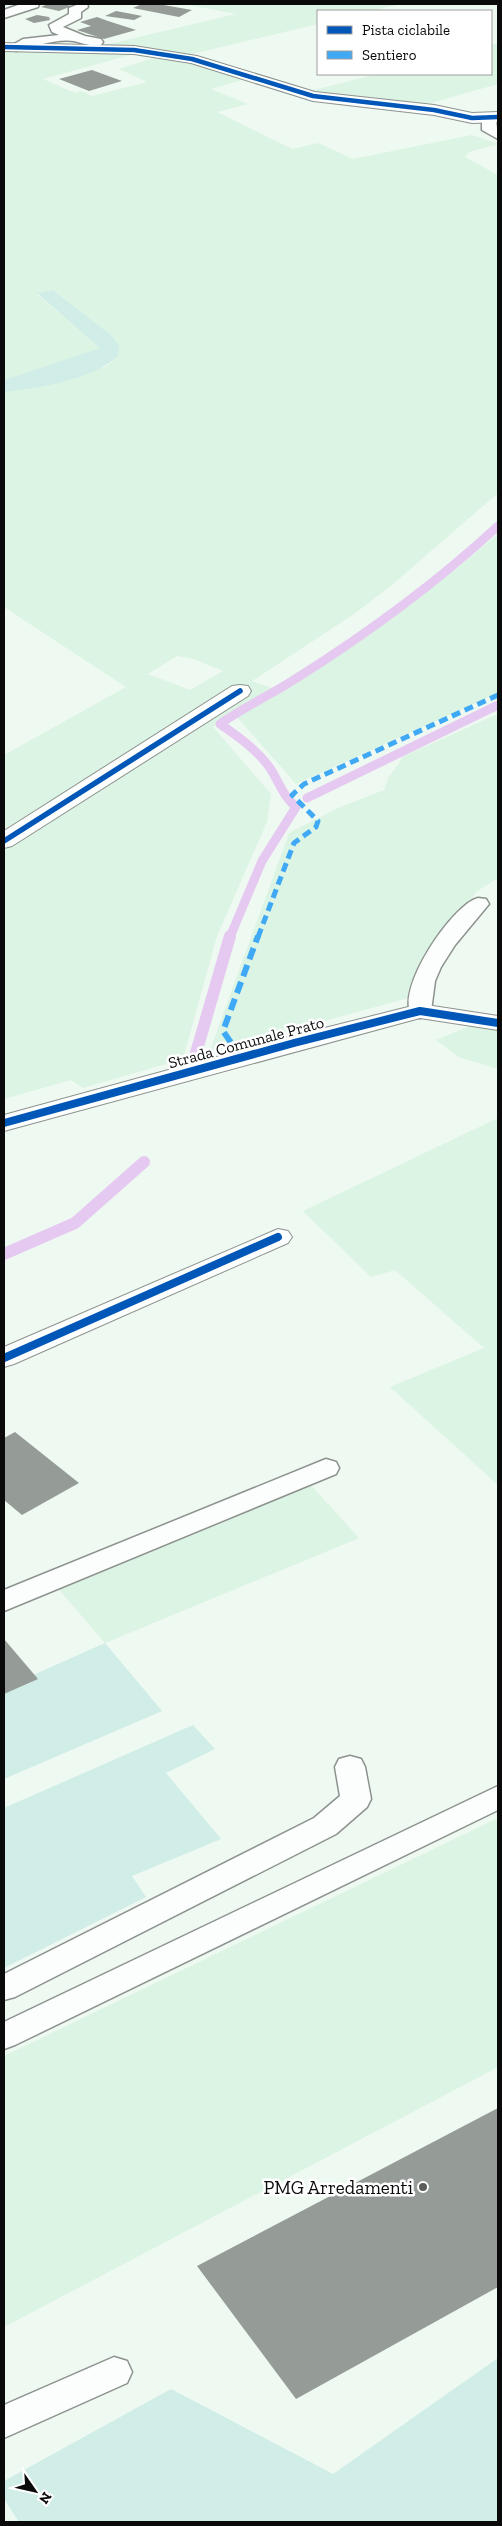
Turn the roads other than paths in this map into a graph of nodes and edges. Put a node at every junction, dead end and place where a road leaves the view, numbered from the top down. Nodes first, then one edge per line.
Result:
1 (33, 4) edge
2 (82, 7) dead end
3 (4, 14) edge
4 (73, 37) junction
5 (96, 42) dead end
6 (10, 47) edge
7 (494, 117) edge
8 (498, 135) edge
9 (240, 691) dead end
10 (4, 841) edge
11 (478, 904) dead end
12 (420, 1011) junction
13 (498, 1023) edge
14 (4, 1123) edge
15 (278, 1237) dead end
16 (4, 1358) edge
17 (326, 1468) dead end
18 (4, 1601) edge
19 (350, 1767) dead end
20 (498, 1797) edge
21 (4, 1988) edge
22 (4, 2036) edge
23 (114, 2372) dead end
24 (4, 2422) edge

1 - 3 lane
2 - 4 lane
4 - 5 lane
4 - 6 lane
6 - 7 street
7 - 8 lane
9 - 10 street
11 - 12 lane
12 - 13 street, Strada Comunale Prato
12 - 14 street, Strada Comunale Prato
15 - 16 street
17 - 18 lane
19 - 21 lane
20 - 22 lane
23 - 24 lane

